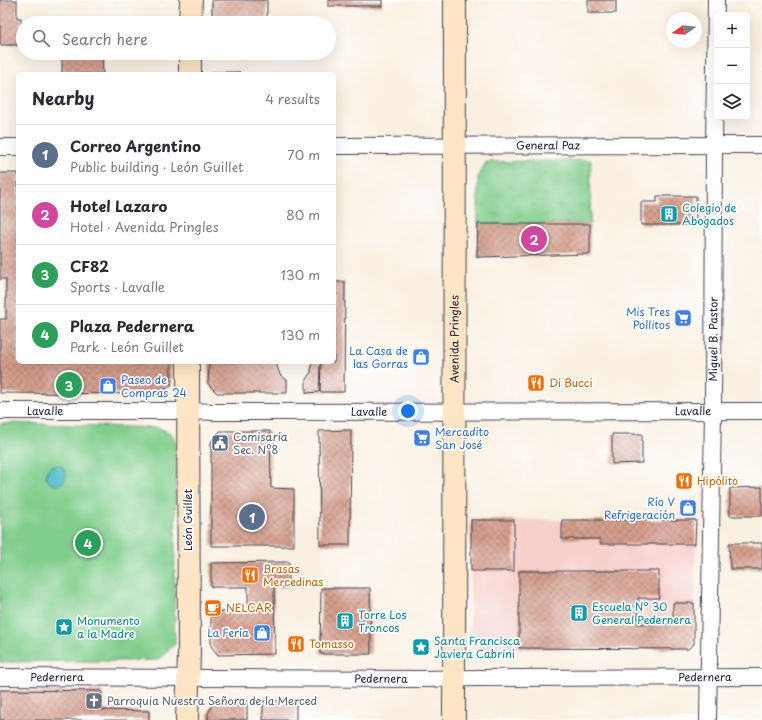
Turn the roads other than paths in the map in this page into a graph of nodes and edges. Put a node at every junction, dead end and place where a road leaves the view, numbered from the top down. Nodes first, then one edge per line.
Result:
1 (190, 0) edge
2 (455, 0) edge
3 (716, 0) edge
4 (190, 16) edge
5 (190, 60) edge
6 (190, 72) edge
7 (455, 145) junction
8 (714, 145) junction
9 (762, 145) edge
10 (336, 146) edge
11 (0, 147) edge
12 (16, 147) edge
13 (188, 364) edge
14 (0, 411) edge
15 (188, 411) junction
16 (454, 411) junction
17 (713, 411) junction
18 (762, 411) edge
19 (0, 677) edge
20 (708, 677) junction
21 (762, 677) edge
22 (188, 678) junction
23 (454, 678) junction
24 (187, 720) edge
25 (454, 720) edge
26 (708, 720) edge

1 - 4 main road
2 - 7 main road, Avenida Pringles
3 - 8 street, Miguel B. Pastor
5 - 6 main road
7 - 8 street, General Paz
7 - 10 street, General Paz
7 - 16 main road, Avenida Pringles
8 - 9 street, General Paz
8 - 17 street, Miguel B. Pastor
11 - 12 street
13 - 15 main road, León Guillet
14 - 15 street, Lavalle
15 - 16 street, Lavalle
15 - 22 main road, León Guillet
16 - 17 street, Lavalle
16 - 23 main road, Avenida Pringles
17 - 18 street, Lavalle
17 - 20 street, Miguel B. Pastor
19 - 22 street, Pedernera
20 - 21 street, Pedernera
20 - 23 street, Pedernera
20 - 26 street, Miguel B. Pastor
22 - 23 street, Pedernera
22 - 24 main road, León Guillet
23 - 25 main road, Avenida Pringles

